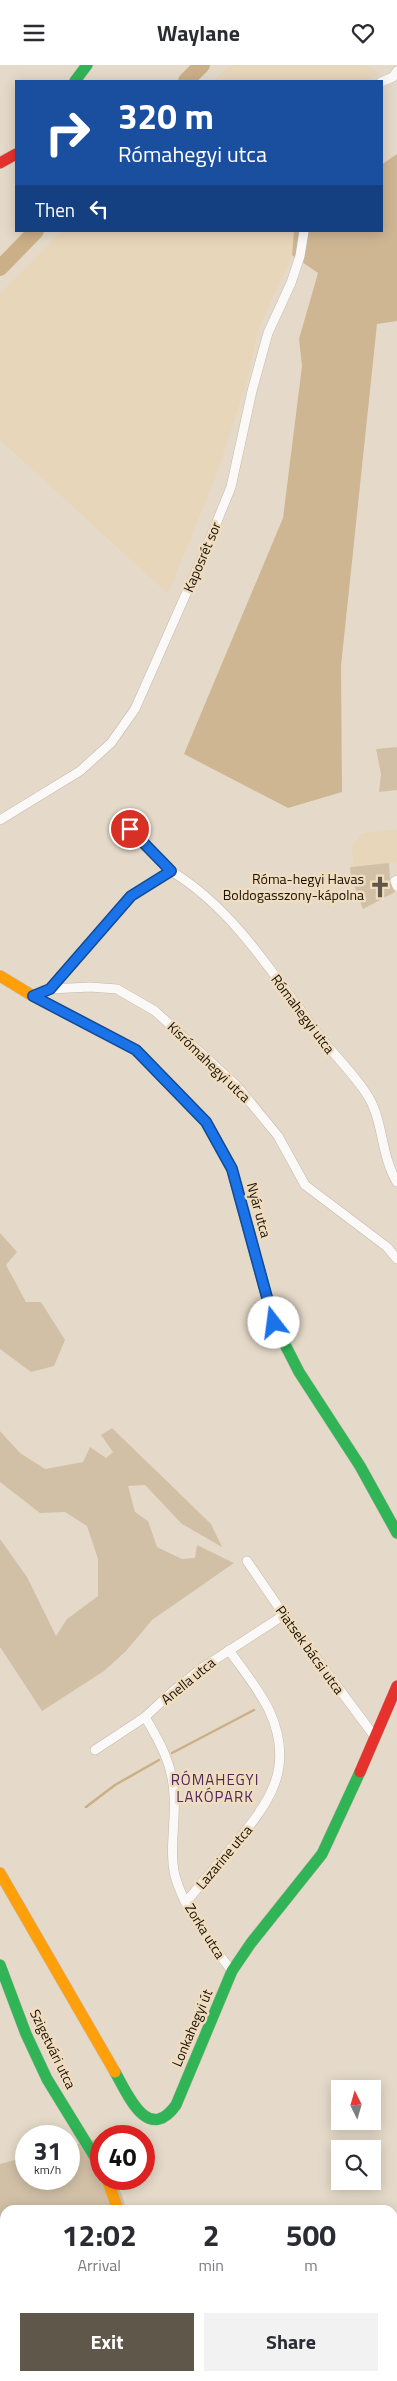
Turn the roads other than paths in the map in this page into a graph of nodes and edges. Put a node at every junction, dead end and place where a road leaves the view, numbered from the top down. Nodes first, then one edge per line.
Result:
1 (87, 65) edge
2 (397, 71) edge
3 (76, 80) edge
4 (383, 81) edge
5 (15, 156) edge
6 (0, 163) edge
7 (304, 232) edge
8 (0, 820) edge
9 (130, 829) dead end
10 (171, 871) junction
11 (397, 880) edge
12 (397, 886) edge
13 (0, 976) edge
14 (50, 989) junction
15 (33, 996) junction
16 (397, 1182) edge
17 (397, 1259) edge
18 (397, 1533) edge
19 (247, 1561) dead end
20 (284, 1615) junction
21 (229, 1650) junction
22 (397, 1686) edge
23 (145, 1717) junction
24 (375, 1737) junction
25 (95, 1750) dead end
26 (0, 1873) edge
27 (186, 1902) junction
28 (0, 1965) edge
29 (232, 1971) junction
30 (90, 2149) edge
31 (110, 2190) edge
32 (116, 2205) edge

1 - 3 street
2 - 4 street
5 - 6 street
7 - 8 street, Kaposrét sor
9 - 10 street, Rómahegyi utca
10 - 14 street
10 - 16 street, Rómahegyi utca
11 - 12 street
13 - 15 street, Nyár utca
14 - 15 street
14 - 17 street, Kisrómahegyi utca
15 - 18 street, Nyár utca
19 - 20 street, Piatsek bácsi utca
20 - 21 street, Anella utca
20 - 24 street, Piatsek bácsi utca
21 - 23 street, Anella utca
21 - 27 street, Lazarine utca
22 - 24 street, Lonkahegyi út
23 - 25 street, Anella utca
23 - 27 street, Zorka utca
24 - 29 street, Lonkahegyi út
26 - 29 street, Lonkahegyi út
27 - 29 street, Zorka utca
28 - 30 street, Szigetvári utca
31 - 32 street

